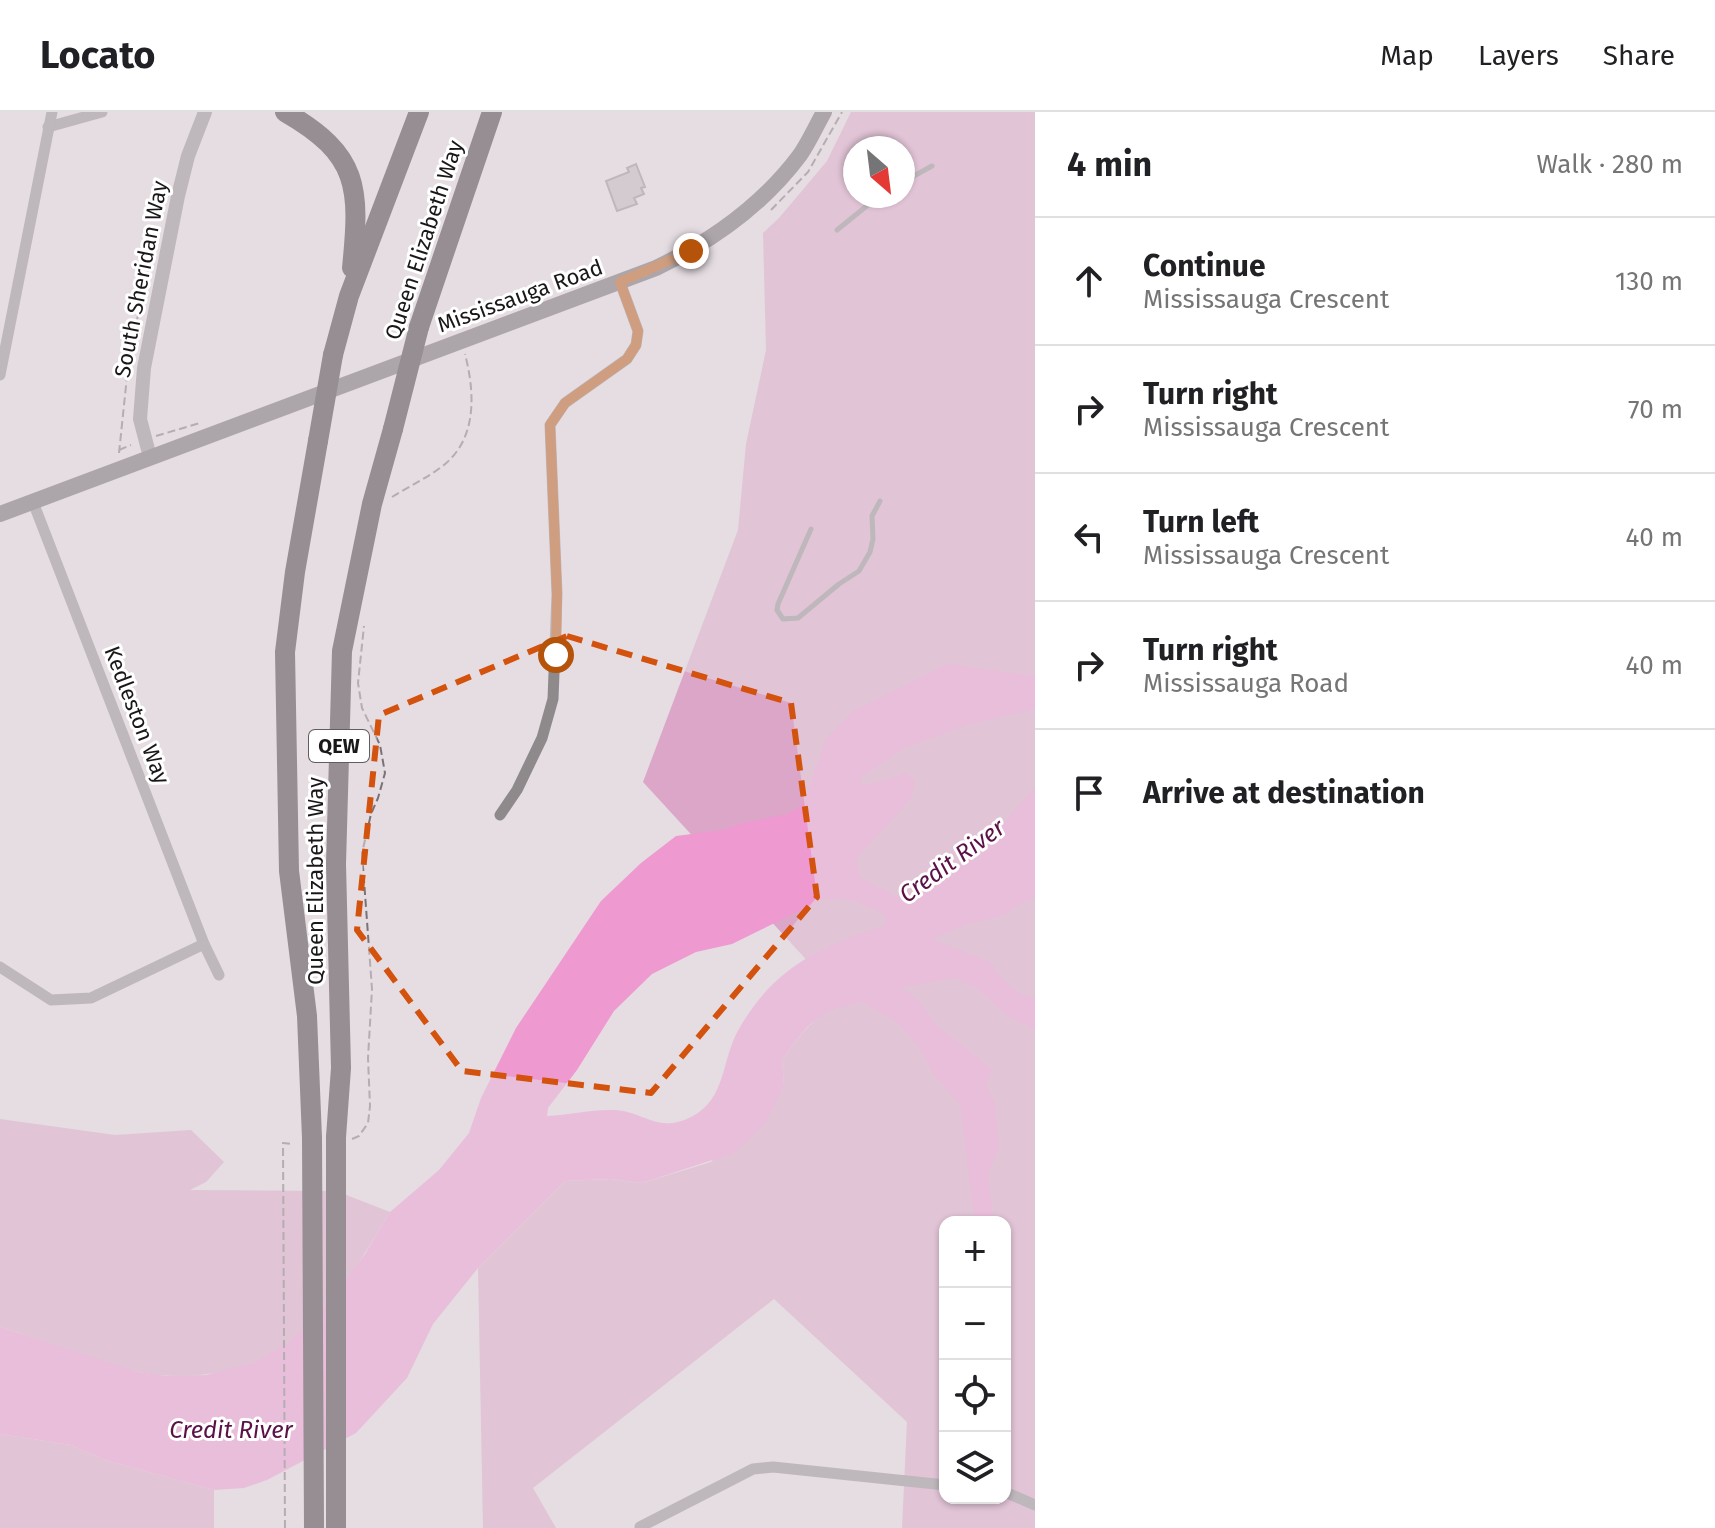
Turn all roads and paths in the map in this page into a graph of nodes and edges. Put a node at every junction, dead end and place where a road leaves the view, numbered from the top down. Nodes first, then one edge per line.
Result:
1 (52, 112) edge
2 (102, 112) edge
3 (205, 112) edge
4 (285, 112) edge
5 (419, 112) edge
6 (492, 112) edge
7 (503, 112) edge
8 (824, 112) edge
9 (48, 127) junction
10 (932, 166) dead end
11 (915, 175) edge
12 (464, 194) junction
13 (864, 208) edge
14 (837, 230) dead end
15 (620, 282) junction
16 (349, 296) junction
17 (462, 341) junction
18 (0, 375) edge
19 (202, 422) dead end
20 (178, 427) dead end
21 (125, 447) dead end
22 (118, 452) dead end
23 (150, 457) junction
24 (389, 499) dead end
25 (880, 501) dead end
26 (33, 502) junction
27 (0, 514) edge
28 (811, 529) dead end
29 (365, 620) dead end
30 (500, 815) dead end
31 (204, 944) junction
32 (0, 967) edge
33 (219, 975) dead end
34 (342, 1139) junction
35 (305, 1141) junction
36 (939, 1484) edge
37 (1011, 1495) edge
38 (1035, 1505) edge
39 (640, 1527) edge
40 (285, 1528) edge
41 (314, 1528) edge
42 (336, 1528) edge

1 - 9 street
2 - 9 street
3 - 23 street, South Sheridan Way
4 - 16 highway
5 - 16 highway, Queen Elizabeth Way / QEW
6 - 12 highway, Queen Elizabeth Way / QEW
7 - 12 highway
8 - 15 main road, Mississauga Road
9 - 18 street
10 - 11 lane
12 - 34 highway, Queen Elizabeth Way / QEW, bridge
13 - 14 lane
15 - 17 main road, Mississauga Road
15 - 30 street
16 - 35 highway, Queen Elizabeth Way / QEW, bridge
17 - 23 main road, Mississauga Road
17 - 24 path
19 - 20 path
21 - 22 path
23 - 26 main road, Mississauga Road
25 - 28 lane
26 - 27 main road, Mississauga Road
26 - 31 street, Kedleston Way
29 - 34 path
31 - 32 street
31 - 33 street, Kedleston Way
34 - 42 highway, Queen Elizabeth Way / QEW, bridge
35 - 40 path
35 - 41 highway, Queen Elizabeth Way / QEW, bridge
36 - 39 street
37 - 38 street

